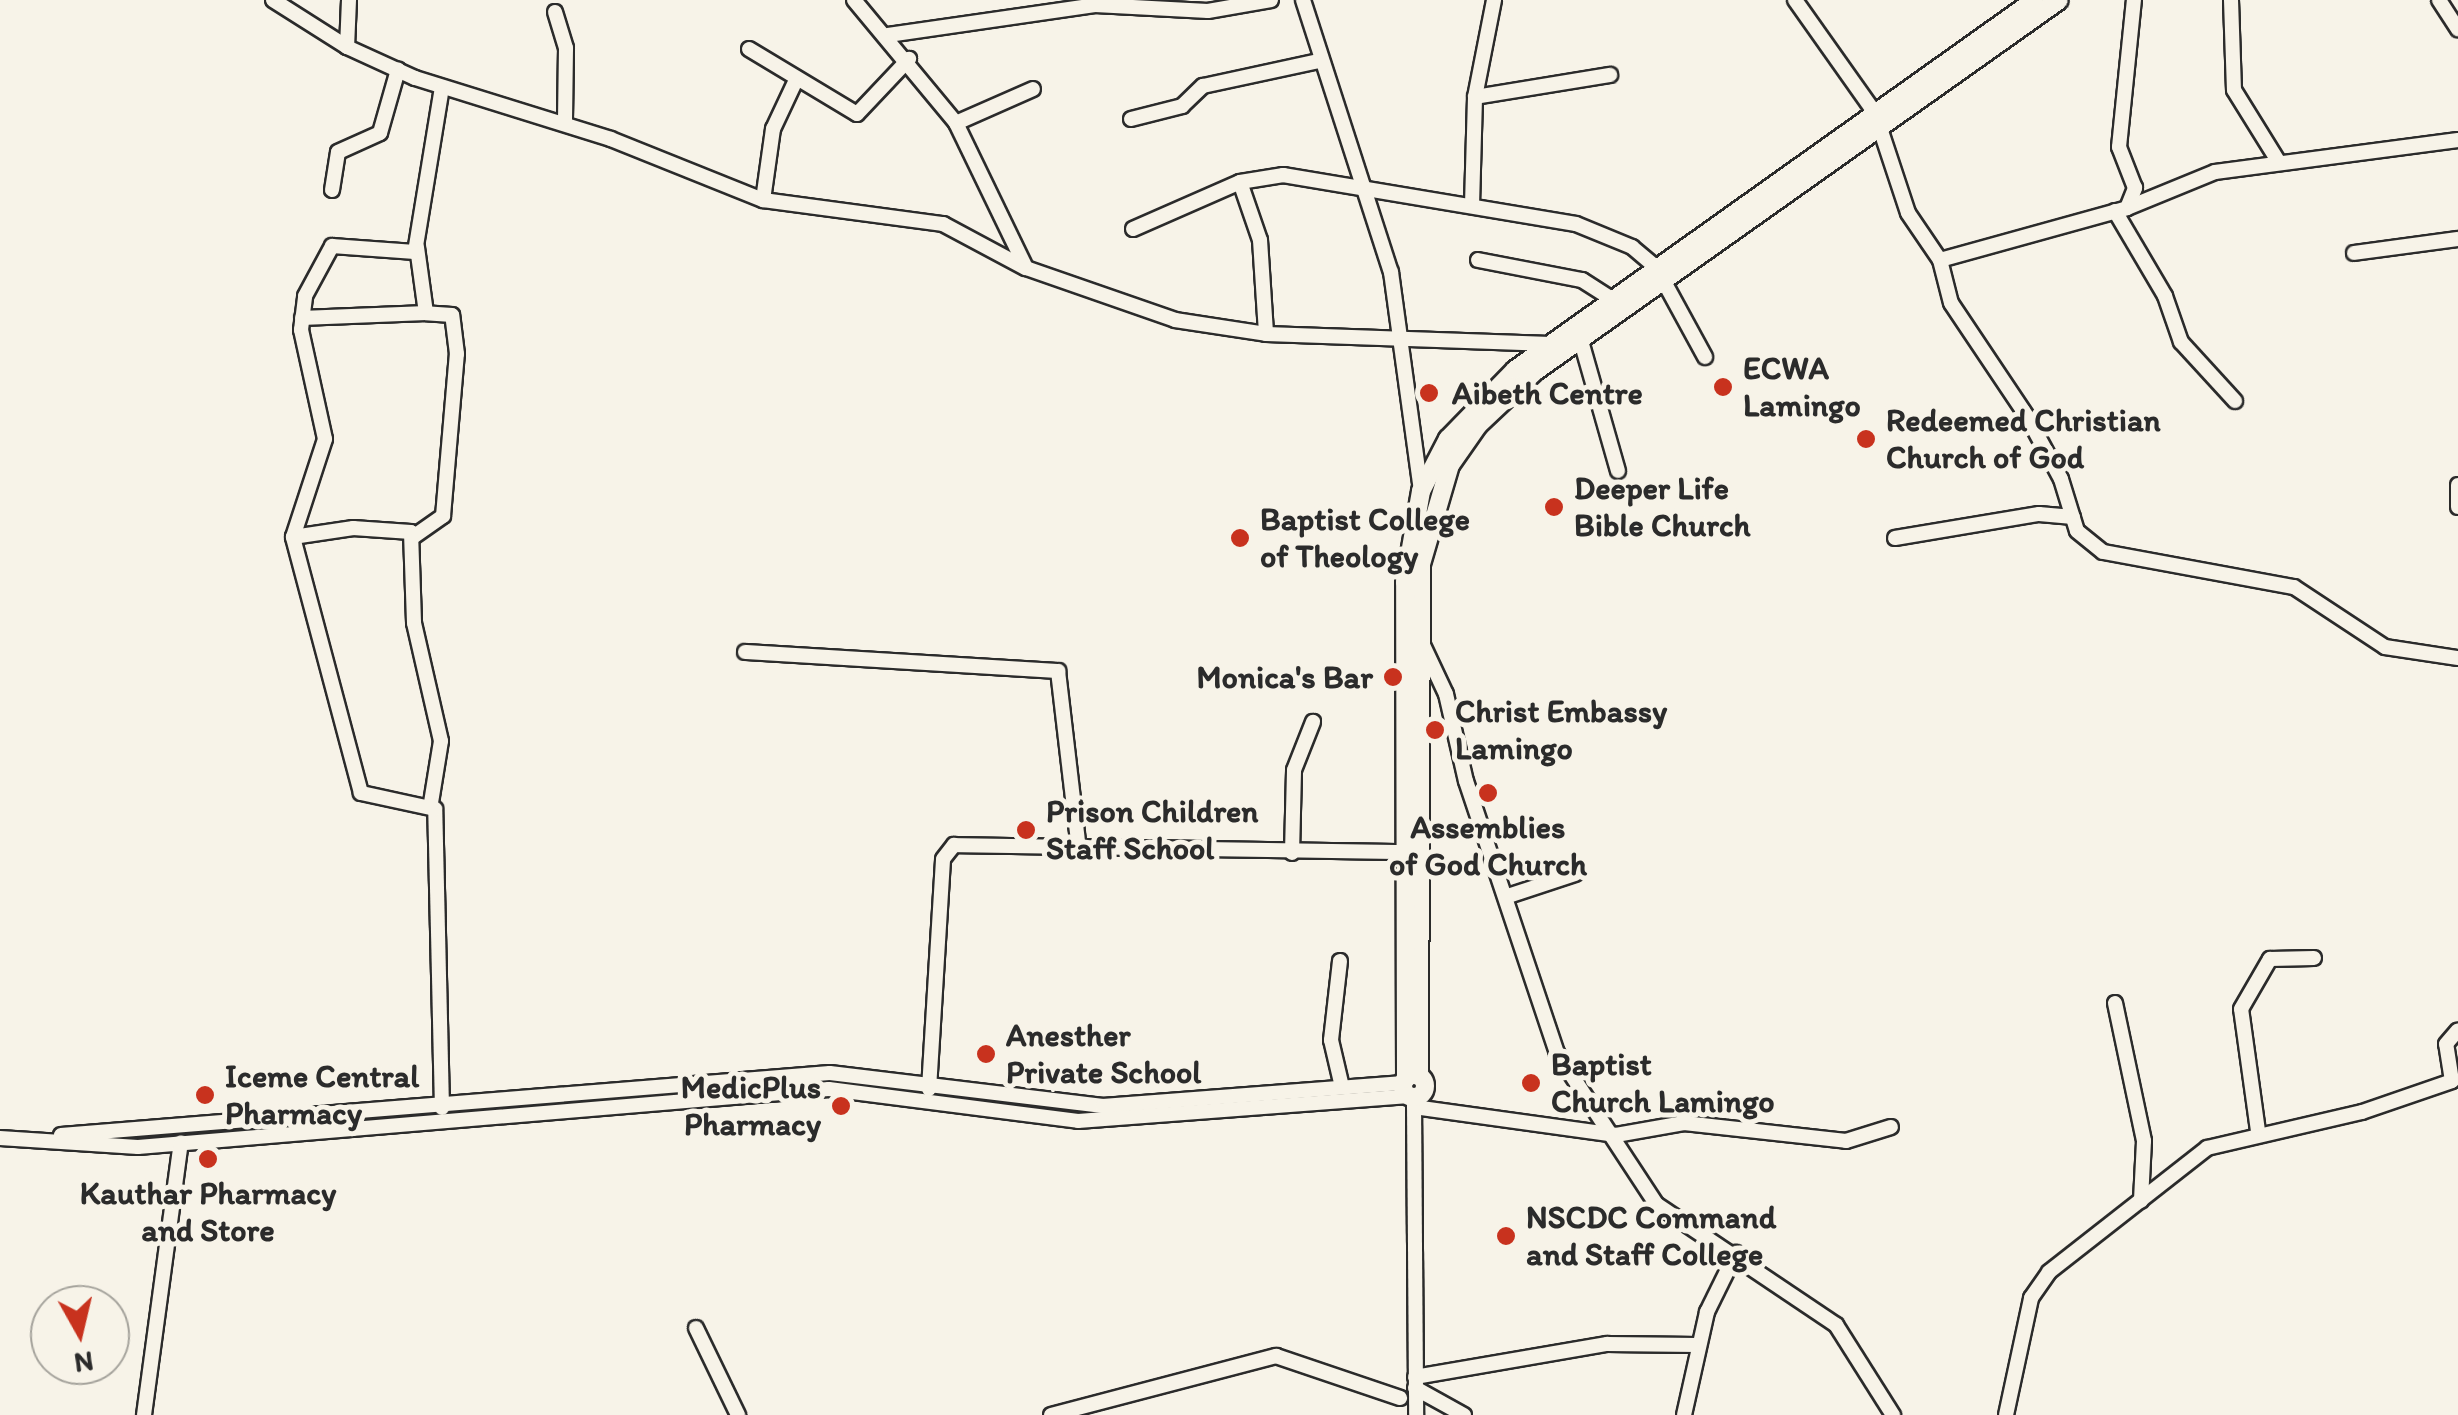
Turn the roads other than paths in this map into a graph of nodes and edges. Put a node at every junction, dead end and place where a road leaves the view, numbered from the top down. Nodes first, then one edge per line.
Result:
1 (273, 0) edge
2 (349, 0) edge
3 (854, 0) edge
4 (1271, 0) edge
5 (1303, 0) edge
6 (1494, 0) edge
7 (1795, 0) edge
8 (2035, 0) edge
9 (2059, 0) edge
10 (2134, 0) edge
11 (2230, 0) edge
12 (2440, 0) edge
13 (554, 12) dead end
14 (2458, 29) edge
15 (888, 34) junction
16 (348, 47) junction
17 (749, 48) dead end
18 (909, 59) junction
19 (1319, 61) junction
20 (398, 70) junction
21 (1610, 75) dead end
22 (798, 78) junction
23 (442, 88) junction
24 (1033, 89) dead end
25 (1475, 97) junction
26 (1131, 119) dead end
27 (1877, 121) junction
28 (956, 123) junction
29 (565, 124) junction
30 (2458, 140) edge
31 (2278, 161) junction
32 (1240, 182) junction
33 (1362, 184) junction
34 (332, 190) dead end
35 (763, 200) junction
36 (1472, 206) junction
37 (2121, 210) junction
38 (1133, 229) dead end
39 (2458, 239) edge
40 (416, 247) junction
41 (2354, 253) dead end
42 (1478, 260) dead end
43 (1940, 260) junction
44 (1026, 268) junction
45 (1658, 272) junction
46 (1619, 303) junction
47 (426, 313) junction
48 (302, 318) junction
49 (1266, 334) junction
50 (1402, 338) junction
51 (1581, 340) junction
52 (1551, 344) junction
53 (1705, 357) dead end
54 (2234, 401) dead end
55 (1618, 472) dead end
56 (2458, 485) edge
57 (1421, 491) junction
58 (2458, 506) edge
59 (2072, 517) junction
60 (413, 536) junction
61 (293, 537) junction
62 (1895, 538) dead end
63 (1422, 643) junction
64 (745, 652) dead end
65 (2458, 658) edge
66 (1313, 722) dead end
67 (431, 803) junction
68 (1079, 850) junction
69 (1405, 852) junction
70 (1292, 853) junction
71 (1575, 874) dead end
72 (1508, 896) junction
73 (2314, 958) dead end
74 (1340, 961) dead end
75 (2115, 1004) dead end
76 (2458, 1030) edge
77 (930, 1083) junction
78 (1342, 1087) junction
79 (1411, 1090) junction
80 (929, 1100) junction
81 (442, 1108) junction
82 (184, 1124) junction
83 (137, 1126) junction
84 (1891, 1127) dead end
85 (2258, 1131) junction
86 (1616, 1134) junction
87 (0, 1138) edge
88 (51, 1138) junction
89 (183, 1142) junction
90 (138, 1147) junction
91 (2140, 1201) junction
92 (1736, 1253) junction
93 (696, 1328) dead end
94 (1697, 1345) junction
95 (1415, 1382) junction
96 (1400, 1398) dead end
97 (144, 1415) edge
98 (738, 1415) edge
99 (1051, 1415) edge
100 (1416, 1415) edge
101 (1464, 1415) edge
102 (1684, 1415) edge
103 (1893, 1415) edge
104 (2006, 1415) edge

1 - 16 street
2 - 16 street
3 - 15 street
4 - 15 street
5 - 19 street
6 - 25 street
7 - 27 street
8 - 27 main road
9 - 27 main road
10 - 37 street
11 - 31 street
12 - 14 street
13 - 29 street
15 - 18 street
16 - 20 street
17 - 22 street
18 - 22 street
18 - 28 street
19 - 26 street
19 - 33 street
20 - 23 street
20 - 34 street
21 - 25 street
22 - 35 street
23 - 29 street
23 - 40 street
24 - 28 street
25 - 36 street
27 - 43 street
27 - 45 main road
28 - 44 street
29 - 35 street
30 - 31 street
31 - 37 street
32 - 33 street
32 - 38 street
32 - 49 street
33 - 36 street
33 - 50 street
35 - 44 street
36 - 45 street
37 - 43 street
37 - 54 street
39 - 41 street
40 - 47 street
40 - 48 street
42 - 46 street
43 - 59 street
44 - 49 street
45 - 46 main road
45 - 53 street
46 - 51 main road
46 - 52 main road
47 - 48 street
47 - 60 street
48 - 61 street
49 - 50 street
50 - 52 street
50 - 57 street
51 - 55 street
51 - 63 main road
52 - 57 main road
56 - 58 street
57 - 69 main road
59 - 62 street
59 - 65 street
60 - 61 street
60 - 67 street
61 - 67 street
63 - 72 street
63 - 79 main road
64 - 68 street
66 - 70 street
67 - 81 street
68 - 70 street
68 - 77 street
69 - 70 street
69 - 79 main road
71 - 72 street
72 - 86 street
73 - 85 street
74 - 78 street
75 - 91 street
76 - 85 street
77 - 78 street
77 - 80 street
77 - 81 street
78 - 79 street
79 - 80 street
79 - 86 street
79 - 95 street
80 - 89 street
81 - 82 street
82 - 83 street
82 - 89 street
83 - 88 street
83 - 90 street
84 - 86 street
85 - 91 street
86 - 92 street
87 - 88 street
88 - 90 street
89 - 90 street
89 - 97 street
91 - 104 street
92 - 94 street
92 - 103 street
93 - 98 street
94 - 95 street
94 - 102 street
95 - 100 street
95 - 101 street
96 - 99 street

